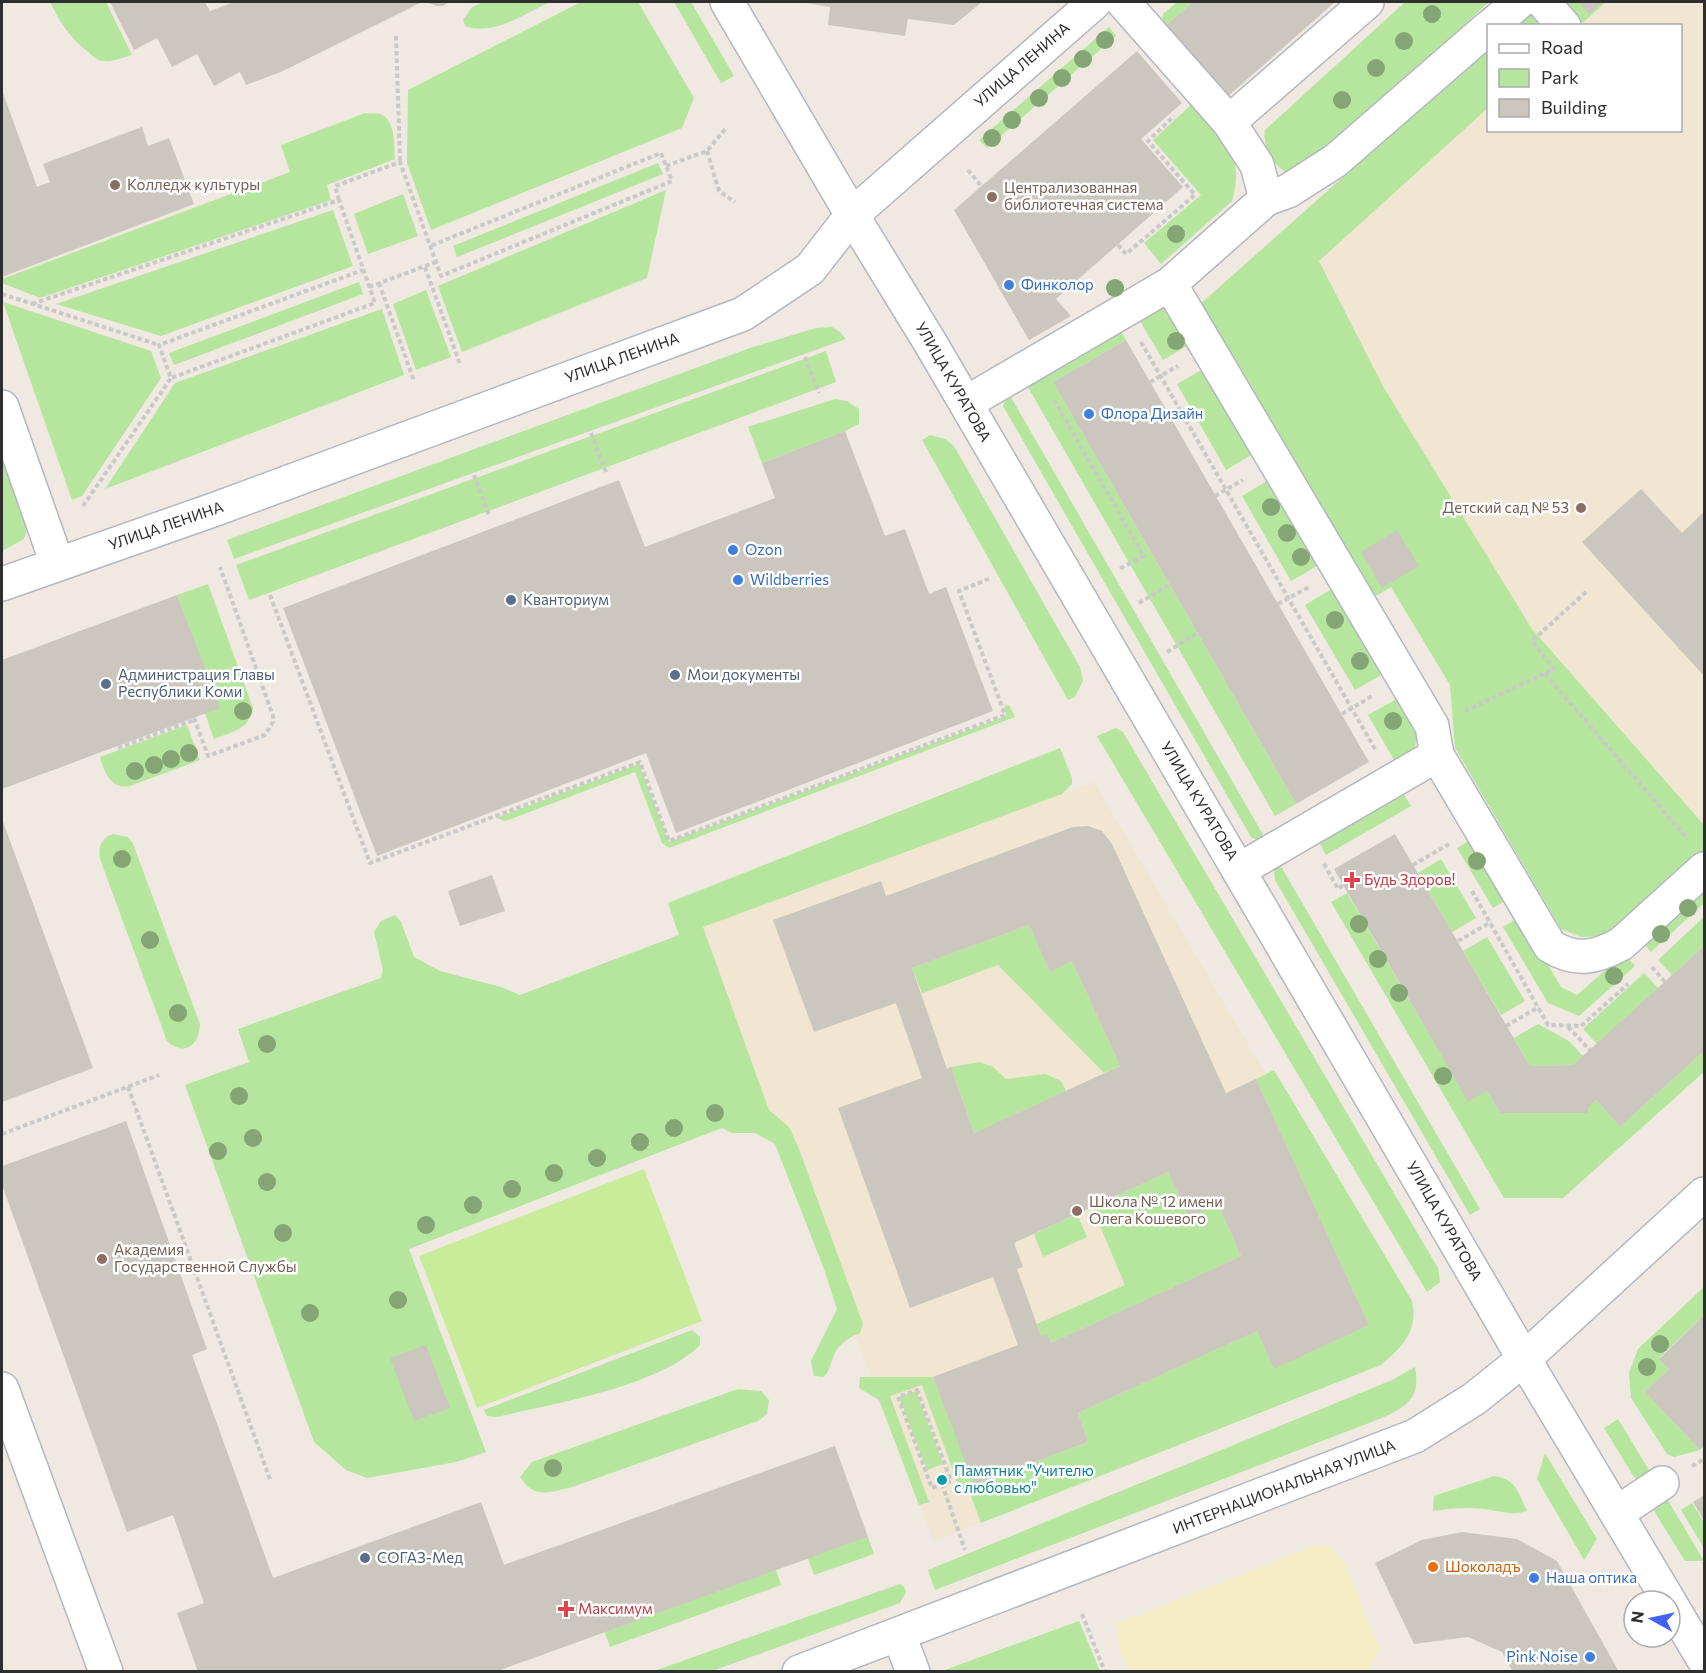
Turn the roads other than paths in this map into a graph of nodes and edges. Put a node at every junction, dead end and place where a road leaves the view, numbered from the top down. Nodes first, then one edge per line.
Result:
1 (727, 2) edge
2 (1095, 2) edge
3 (1123, 2) edge
4 (1367, 2) edge
5 (1519, 2) edge
6 (1543, 2) edge
7 (1493, 24) edge
8 (1562, 24) edge
9 (1487, 30) edge
10 (1229, 122) junction
11 (1266, 199) junction
12 (852, 215) junction
13 (1170, 284) junction
14 (966, 403) junction
15 (2, 407) edge
16 (57, 563) junction
17 (2, 584) edge
18 (1434, 740) junction
19 (1699, 857) edge
20 (1239, 870) junction
21 (1704, 1194) edge
22 (1524, 1359) junction
23 (2, 1389) edge
24 (1662, 1483) dead end
25 (1617, 1513) junction
26 (1662, 1589) edge
27 (1682, 1622) edge
28 (899, 1635) junction
29 (1704, 1660) edge
30 (106, 1671) edge
31 (799, 1671) edge
32 (913, 1671) edge

1 - 12 street, УЛИЦА КУРАТОВА
2 - 12 street, УЛИЦА ЛЕНИНА
3 - 10 street
4 - 10 street
5 - 7 street
6 - 8 street
9 - 11 street
10 - 11 street
11 - 13 street
12 - 14 street, УЛИЦА КУРАТОВА
12 - 16 street, УЛИЦА ЛЕНИНА
13 - 14 street
13 - 18 street
14 - 20 street, УЛИЦА КУРАТОВА
15 - 16 street
16 - 17 street, УЛИЦА ЛЕНИНА
18 - 19 street
18 - 20 street
20 - 22 street, УЛИЦА КУРАТОВА
21 - 22 street, ИНТЕРНАЦИОНАЛЬНАЯ УЛИЦА
22 - 25 street, УЛИЦА КУРАТОВА
22 - 28 street, ИНТЕРНАЦИОНАЛЬНАЯ УЛИЦА
23 - 30 street
24 - 25 street
25 - 26 street, УЛИЦА КУРАТОВА
27 - 29 street, УЛИЦА КУРАТОВА
28 - 31 street, ИНТЕРНАЦИОНАЛЬНАЯ УЛИЦА
28 - 32 street

